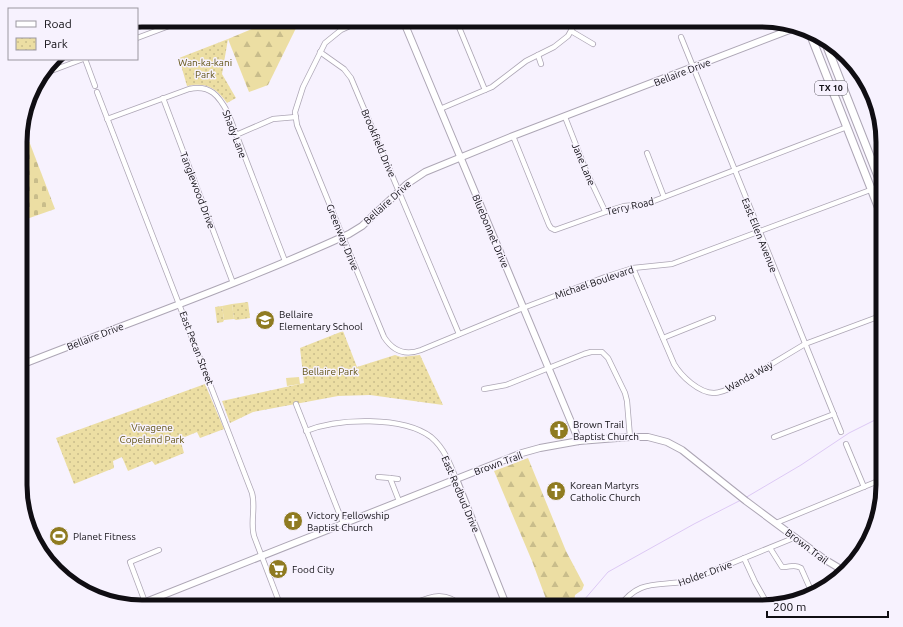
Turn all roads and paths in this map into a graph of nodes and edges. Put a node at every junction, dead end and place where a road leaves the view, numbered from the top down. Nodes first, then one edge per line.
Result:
1 (166, 27) edge
2 (349, 27) edge
3 (406, 27) edge
4 (459, 27) edge
5 (573, 27) edge
6 (789, 30) edge
7 (571, 31) junction
8 (680, 37) dead end
9 (138, 38) edge
10 (812, 39) edge
11 (593, 44) dead end
12 (828, 49) edge
13 (320, 52) junction
14 (538, 55) junction
15 (81, 60) edge
16 (84, 60) edge
17 (541, 64) dead end
18 (693, 68) junction
19 (52, 71) edge
20 (95, 86) dead end
21 (485, 90) junction
22 (97, 92) dead end
23 (163, 98) junction
24 (440, 109) junction
25 (296, 117) junction
26 (564, 117) junction
27 (108, 119) junction
28 (846, 127) junction
29 (236, 135) junction
30 (513, 136) junction
31 (647, 153) dead end
32 (460, 158) junction
33 (734, 170) junction
34 (876, 173) edge
35 (871, 189) junction
36 (876, 189) edge
37 (399, 192) junction
38 (664, 197) junction
39 (876, 202) edge
40 (605, 212) junction
41 (759, 231) junction
42 (343, 237) junction
43 (285, 261) junction
44 (633, 268) junction
45 (233, 283) junction
46 (180, 304) junction
47 (523, 308) junction
48 (713, 318) dead end
49 (876, 318) edge
50 (459, 334) junction
51 (663, 338) junction
52 (805, 344) junction
53 (400, 351) joint
54 (27, 363) edge
55 (548, 368) junction
56 (484, 389) dead end
57 (296, 404) dead end
58 (834, 414) junction
59 (306, 431) junction
60 (841, 432) dead end
61 (630, 437) junction
62 (774, 437) dead end
63 (579, 441) junction
64 (846, 444) dead end
65 (378, 477) dead end
66 (390, 478) junction
67 (456, 478) junction
68 (398, 479) dead end
69 (876, 482) edge
70 (864, 487) junction
71 (399, 501) junction
72 (343, 523) junction
73 (779, 524) junction
74 (796, 537) junction
75 (770, 548) junction
76 (159, 550) dead end
77 (261, 556) junction
78 (744, 558) junction
79 (840, 569) edge
80 (812, 588) edge
81 (144, 600) edge
82 (150, 600) edge
83 (278, 600) edge
84 (424, 600) edge
85 (454, 600) edge
86 (504, 600) edge
87 (625, 600) edge
88 (765, 600) edge

1 - 9 street
2 - 13 street
3 - 24 street, Bluebonnet Drive
4 - 21 street
5 - 7 street
6 - 18 street, Bellaire Drive
7 - 11 street
7 - 14 street
8 - 18 street, East Ellen Avenue
10 - 28 main road, TX 10
12 - 34 main road, TX 10
13 - 25 street
13 - 37 street, Brookfield Drive
14 - 17 street
14 - 21 street
15 - 19 street
16 - 20 street
18 - 26 street, Bellaire Drive
18 - 33 street, East Ellen Avenue
21 - 24 street
22 - 27 street, East Pecan Street
23 - 27 street, Shady Lane
23 - 29 street, Shady Lane
23 - 45 street, Tanglewood Drive
24 - 32 street, Bluebonnet Drive
25 - 29 street
25 - 42 street, Greenway Drive
26 - 30 street, Bellaire Drive
26 - 40 street, Jane Lane
27 - 46 street, East Pecan Street
28 - 33 street, Terry Road
28 - 35 main road, TX 10
29 - 43 street, Shady Lane
30 - 32 street, Bellaire Drive
30 - 40 street, Terry Road
31 - 38 street
32 - 37 street, Bellaire Drive
32 - 47 street, Bluebonnet Drive
33 - 38 street, Terry Road
33 - 41 street, East Ellen Avenue
35 - 36 street, Michael Boulevard
35 - 39 main road, TX 10
35 - 41 street, Michael Boulevard
37 - 42 street, Bellaire Drive
37 - 50 street, Brookfield Drive
38 - 40 street, Terry Road
41 - 44 street, Michael Boulevard
41 - 52 street, East Ellen Avenue
42 - 43 street, Bellaire Drive
42 - 53 street, Greenway Drive
43 - 45 street, Bellaire Drive
44 - 47 street, Michael Boulevard
44 - 51 street, Wanda Way
45 - 46 street, Bellaire Drive
46 - 54 street, Bellaire Drive
46 - 77 street, East Pecan Street
47 - 50 street, Michael Boulevard
47 - 55 street, Bluebonnet Drive
48 - 51 street
49 - 52 street, Wanda Way
50 - 53 street, Michael Boulevard
51 - 52 street, Wanda Way
52 - 58 street, East Ellen Avenue
55 - 56 street
55 - 61 street
55 - 63 street, Bluebonnet Drive
57 - 59 street
58 - 60 street, East Ellen Avenue
58 - 62 street
59 - 67 street, East Redbud Drive
59 - 72 street
61 - 63 street, Brown Trail
61 - 73 street, Brown Trail
63 - 67 street, Brown Trail
64 - 70 street
65 - 66 street
66 - 68 street
66 - 71 street
67 - 71 street, Brown Trail
67 - 86 street, East Redbud Drive
69 - 70 street
70 - 73 street
71 - 72 street, Brown Trail
72 - 77 street, Brown Trail
73 - 74 street, Brown Trail
74 - 75 street, Holder Drive
74 - 79 street, Brown Trail
75 - 78 street, Holder Drive
75 - 80 street
76 - 81 street
77 - 82 street, Brown Trail
77 - 83 street, East Pecan Street
78 - 87 street, Holder Drive
78 - 88 street
84 - 85 street

